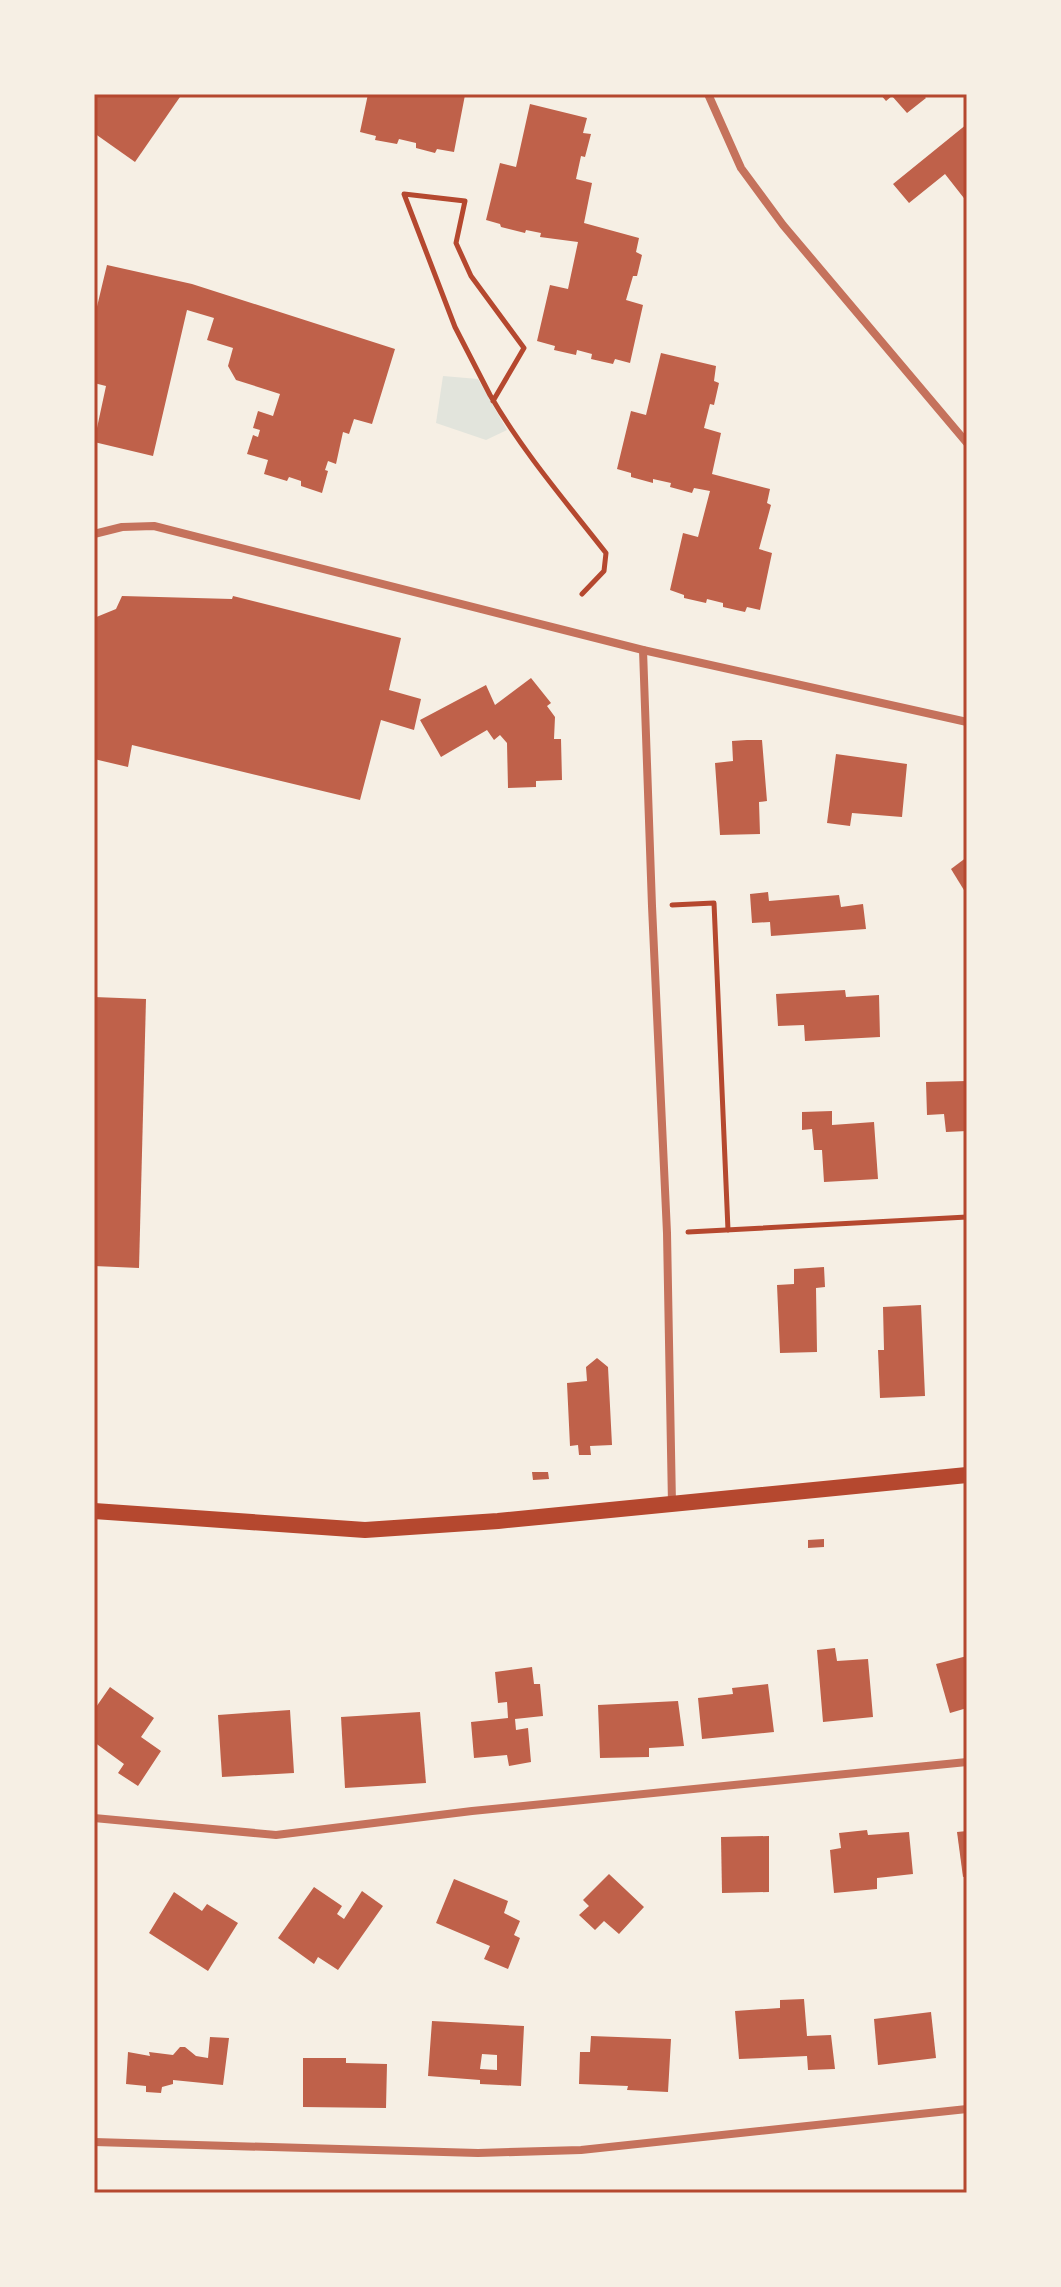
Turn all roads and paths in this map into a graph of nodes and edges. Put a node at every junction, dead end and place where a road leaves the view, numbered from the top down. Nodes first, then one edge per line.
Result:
1 (708, 94) edge
2 (493, 401) junction
3 (967, 443) edge
4 (94, 534) edge
5 (582, 594) dead end
6 (643, 650) junction
7 (967, 722) edge
8 (652, 906) junction
9 (967, 1217) edge
10 (728, 1230) junction
11 (667, 1233) junction
12 (967, 1475) edge
13 (672, 1504) junction
14 (94, 1511) edge
15 (967, 1762) edge
16 (94, 1818) edge
17 (967, 2109) edge
18 (94, 2142) edge

1 - 3 street
2 - 2 path
2 - 5 path
4 - 6 street
6 - 7 street
6 - 8 street
8 - 10 path
8 - 11 street
9 - 10 path
10 - 11 path
11 - 13 street
12 - 13 main road
13 - 14 main road
15 - 16 street
17 - 18 street

